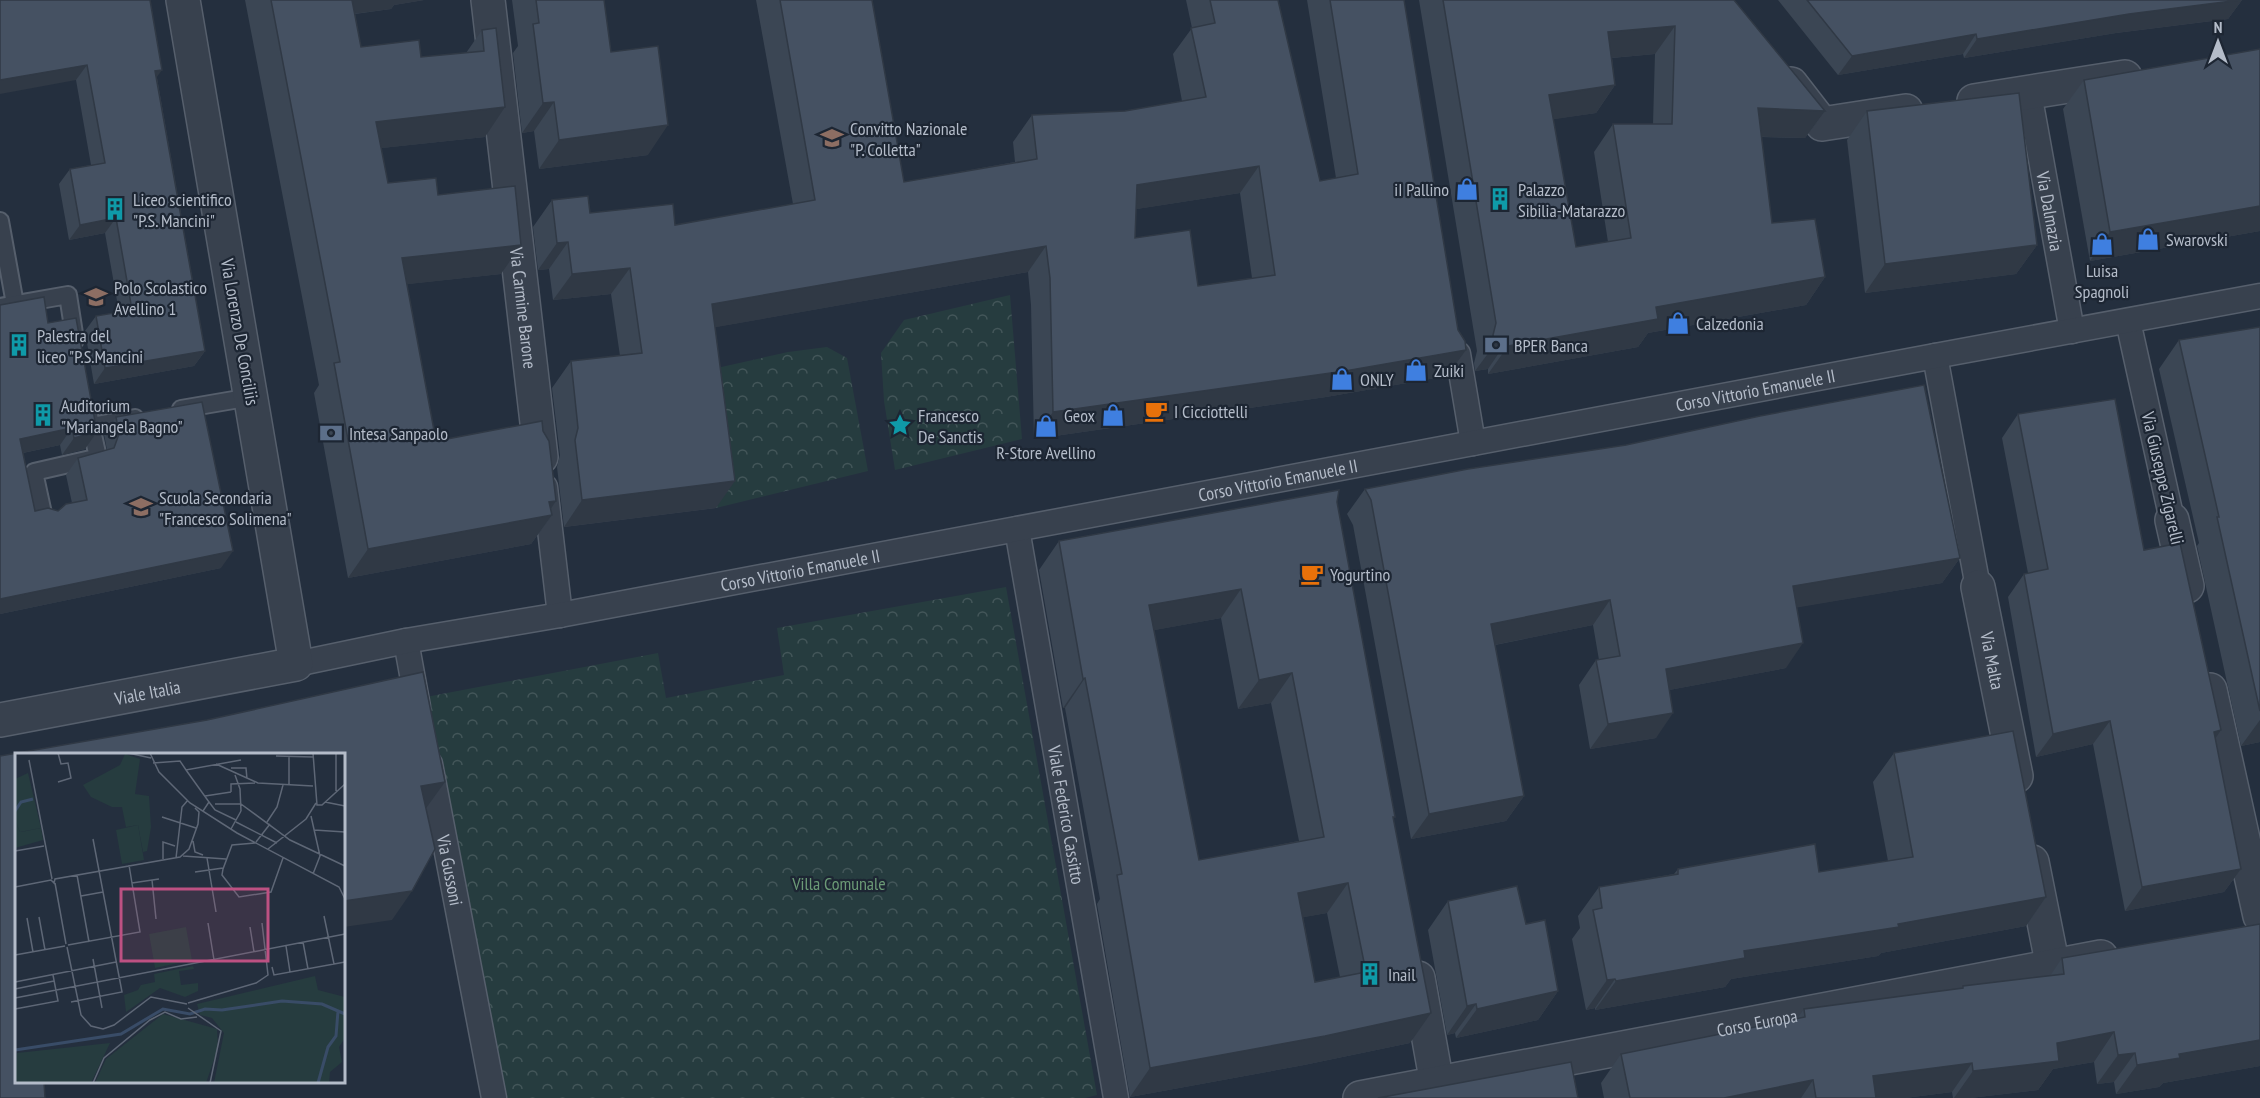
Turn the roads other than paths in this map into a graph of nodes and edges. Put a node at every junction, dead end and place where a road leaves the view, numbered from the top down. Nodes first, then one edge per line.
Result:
1 (183, 0) edge
2 (488, 0) edge
3 (1774, 62) edge
4 (2156, 72) edge
5 (2029, 93) junction
6 (0, 221) edge
7 (2260, 296) edge
8 (8, 306) edge
9 (2128, 321) junction
10 (2072, 331) junction
11 (1456, 342) edge
12 (1935, 356) junction
13 (79, 361) edge
14 (85, 393) edge
15 (251, 397) junction
16 (171, 411) edge
17 (148, 415) edge
18 (91, 426) junction
19 (1473, 443) junction
20 (541, 457) joint
21 (44, 518) edge
22 (2172, 520) joint
23 (1017, 529) junction
24 (1978, 587) joint
25 (560, 615) junction
26 (2193, 616) edge
27 (406, 641) junction
28 (2204, 662) edge
29 (296, 664) junction
30 (0, 720) edge
31 (2252, 925) edge
32 (1412, 945) edge
33 (2133, 951) edge
34 (2053, 967) junction
35 (1437, 1084) junction
36 (494, 1098) edge
37 (1116, 1098) edge
38 (1360, 1098) edge

1 - 15 street, Via Lorenzo De Conciliis
2 - 20 street, Via Carmine Barone
3 - 5 street
4 - 5 street
5 - 10 street, Via Dalmazia
6 - 8 lane
7 - 9 street, Corso Vittorio Emanuele II
8 - 13 lane
9 - 10 street, Corso Vittorio Emanuele II
9 - 22 street, Via Giuseppe Zigarelli
10 - 12 street, Corso Vittorio Emanuele II
11 - 19 street
12 - 19 street, Corso Vittorio Emanuele II
12 - 24 street, Via Malta
14 - 18 lane
15 - 16 lane
15 - 29 street, Via Lorenzo De Conciliis
17 - 18 lane
18 - 21 lane
19 - 23 street, Corso Vittorio Emanuele II
20 - 25 street, Via Carmine Barone
22 - 26 street, Via Giuseppe Zigarelli
23 - 25 street, Corso Vittorio Emanuele II
23 - 37 street, Viale Federico Cassitto
24 - 34 street, Via Malta
25 - 27 street, Corso Vittorio Emanuele II
27 - 29 street, Corso Vittorio Emanuele II
27 - 36 street, Via Gussoni
28 - 31 street
29 - 30 street, Viale Italia
32 - 35 street
33 - 34 street, Corso Europa
34 - 35 street, Corso Europa
35 - 38 street, Corso Europa

